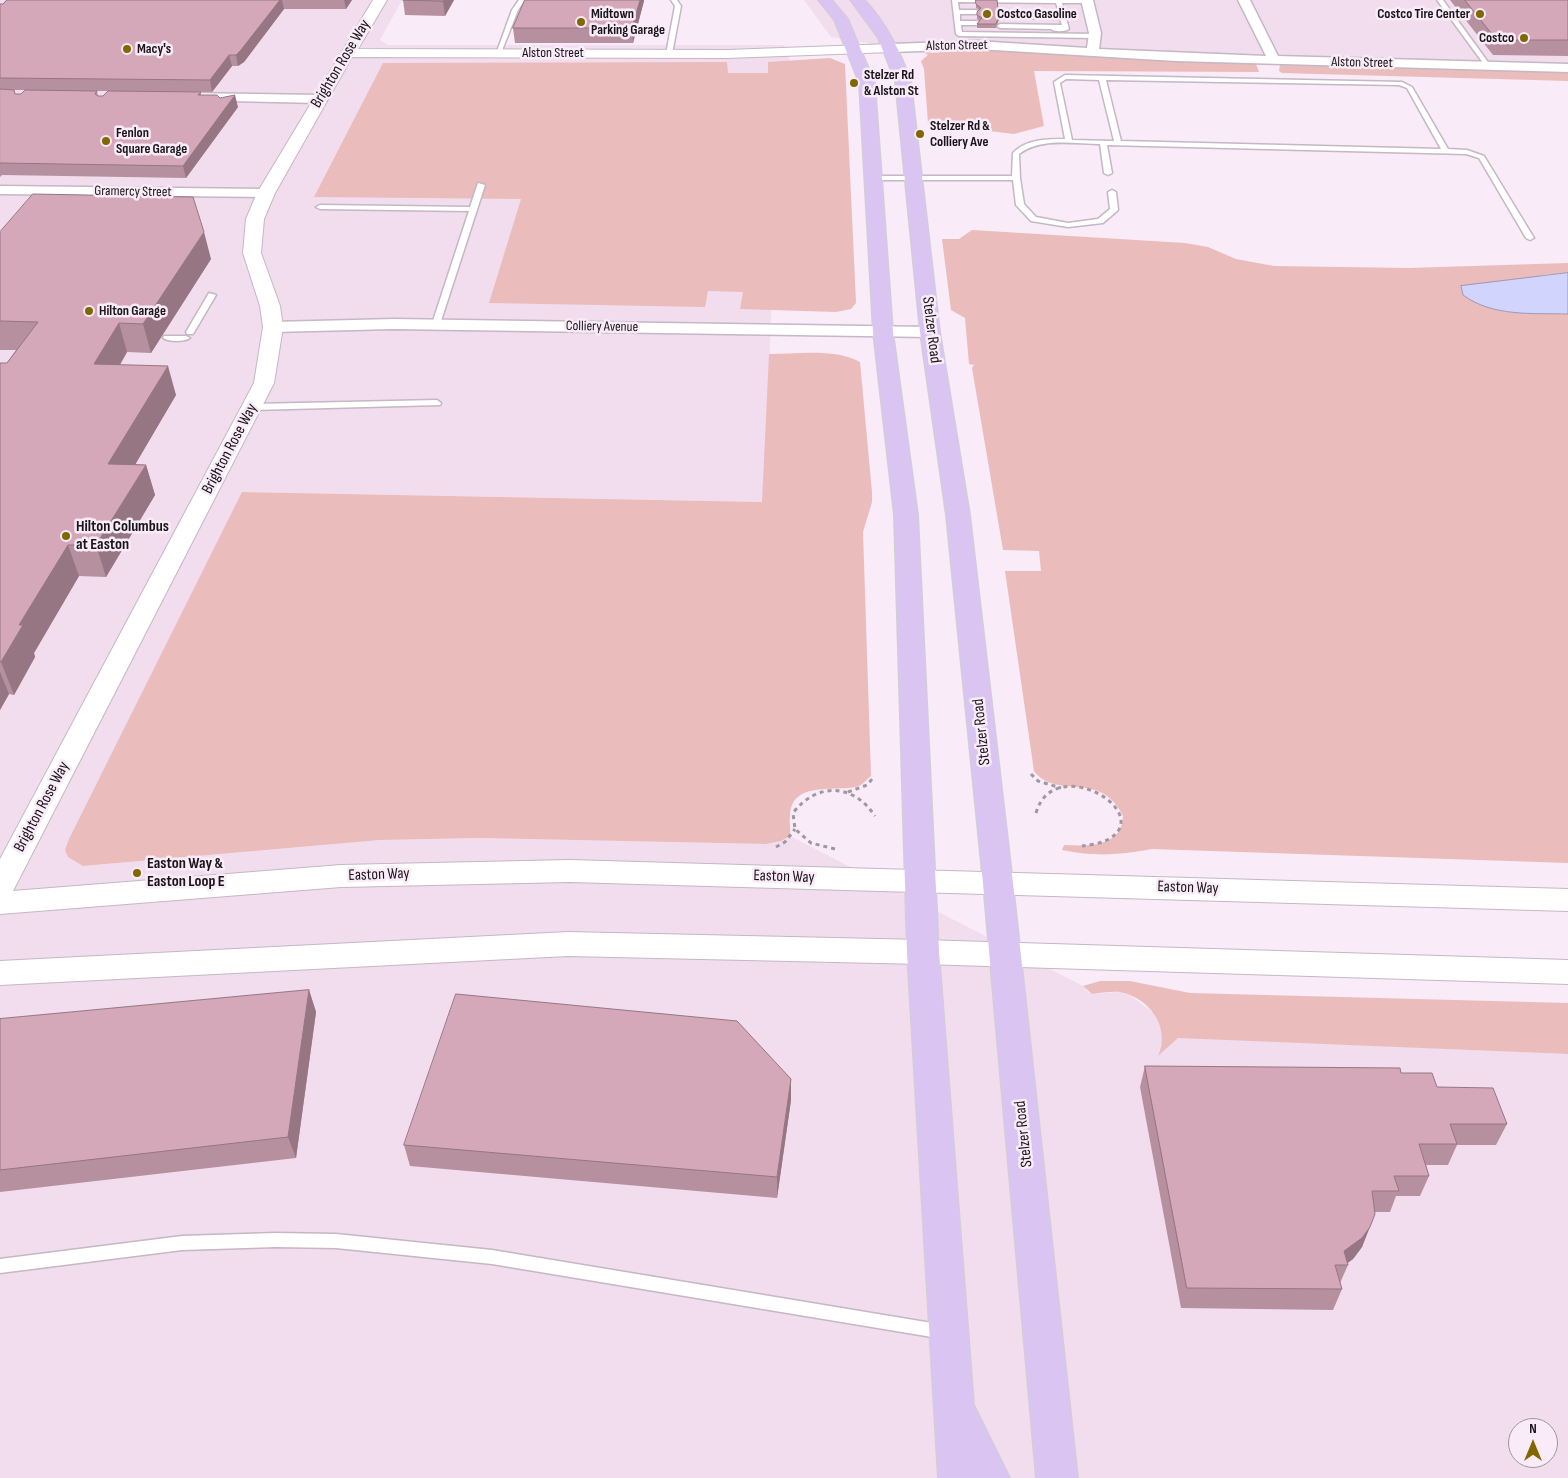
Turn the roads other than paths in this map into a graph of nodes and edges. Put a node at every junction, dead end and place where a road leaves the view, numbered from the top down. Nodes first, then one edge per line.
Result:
1 (380, 0) edge
2 (522, 0) edge
3 (674, 0) edge
4 (825, 0) edge
5 (857, 0) edge
6 (1244, 0) edge
7 (1440, 0) edge
8 (1087, 1) edge
9 (976, 14) junction
10 (998, 14) junction
11 (1063, 14) junction
12 (957, 15) junction
13 (1095, 36) junction
14 (892, 48) junction
15 (856, 50) junction
16 (1092, 52) junction
17 (346, 53) junction
18 (498, 53) junction
19 (669, 54) junction
20 (1274, 60) junction
21 (1488, 66) junction
22 (1568, 68) edge
23 (1102, 77) junction
24 (176, 97) edge
25 (320, 99) junction
26 (1069, 141) junction
27 (1103, 142) junction
28 (1118, 143) junction
29 (1446, 152) junction
30 (1108, 174) dead end
31 (874, 178) junction
32 (914, 178) junction
33 (1016, 178) junction
34 (481, 185) dead end
35 (0, 190) edge
36 (40, 190) junction
37 (1112, 192) dead end
38 (266, 193) junction
39 (25, 207) edge
40 (320, 207) dead end
41 (474, 209) junction
42 (1530, 238) dead end
43 (212, 295) dead end
44 (436, 324) junction
45 (273, 327) junction
46 (883, 332) junction
47 (930, 332) junction
48 (167, 338) dead end
49 (437, 403) dead end
50 (253, 406) junction
51 (920, 881) junction
52 (998, 883) junction
53 (0, 887) edge
54 (1568, 900) edge
55 (0, 903) edge
56 (923, 952) junction
57 (1005, 956) junction
58 (0, 972) edge
59 (1568, 972) edge
60 (0, 1266) edge
61 (950, 1333) junction
62 (956, 1407) junction
63 (959, 1478) edge
64 (989, 1478) edge
65 (1057, 1478) edge

1 - 17 street, Brighton Rose Way
2 - 18 lane
3 - 19 lane
4 - 15 main road
5 - 14 main road, Stelzer Road
6 - 20 street
7 - 21 lane
8 - 11 lane
8 - 13 street
9 - 12 lane
9 - 12 lane
9 - 12 lane
10 - 11 lane
10 - 11 lane
10 - 11 lane
11 - 12 lane
11 - 12 lane
12 - 13 lane
13 - 16 street
14 - 15 street, Alston Street
14 - 16 street, Alston Street
14 - 32 main road, Stelzer Road
15 - 19 street, Alston Street
15 - 31 main road
16 - 20 street, Alston Street
17 - 18 street, Alston Street
17 - 25 street, Brighton Rose Way
18 - 19 street, Alston Street
20 - 21 street, Alston Street
21 - 22 street, Alston Street
23 - 26 lane
23 - 28 lane
23 - 29 lane
24 - 25 street
25 - 38 street, Brighton Rose Way
26 - 27 lane
26 - 33 lane
27 - 28 lane
27 - 30 lane
28 - 29 lane
29 - 42 lane
31 - 32 lane
31 - 46 main road
32 - 33 lane
32 - 47 main road, Stelzer Road
33 - 37 lane
34 - 41 lane
35 - 36 street, Gramercy Street
36 - 38 street, Gramercy Street
36 - 39 street
38 - 45 street, Brighton Rose Way
40 - 41 lane
41 - 44 lane
43 - 48 lane
44 - 45 street, Colliery Avenue
44 - 46 street, Colliery Avenue
45 - 50 street, Brighton Rose Way
46 - 47 street, Colliery Avenue
46 - 51 main road
47 - 52 main road, Stelzer Road
49 - 50 lane
50 - 53 street, Brighton Rose Way
51 - 52 street, Easton Way
51 - 55 street, Easton Way
51 - 56 main road
52 - 54 street, Easton Way
52 - 57 main road, Stelzer Road
56 - 57 street
56 - 58 street
56 - 61 main road
57 - 59 street
57 - 65 main road, Stelzer Road
60 - 61 lane
61 - 62 main road
62 - 63 main road
62 - 64 main road

